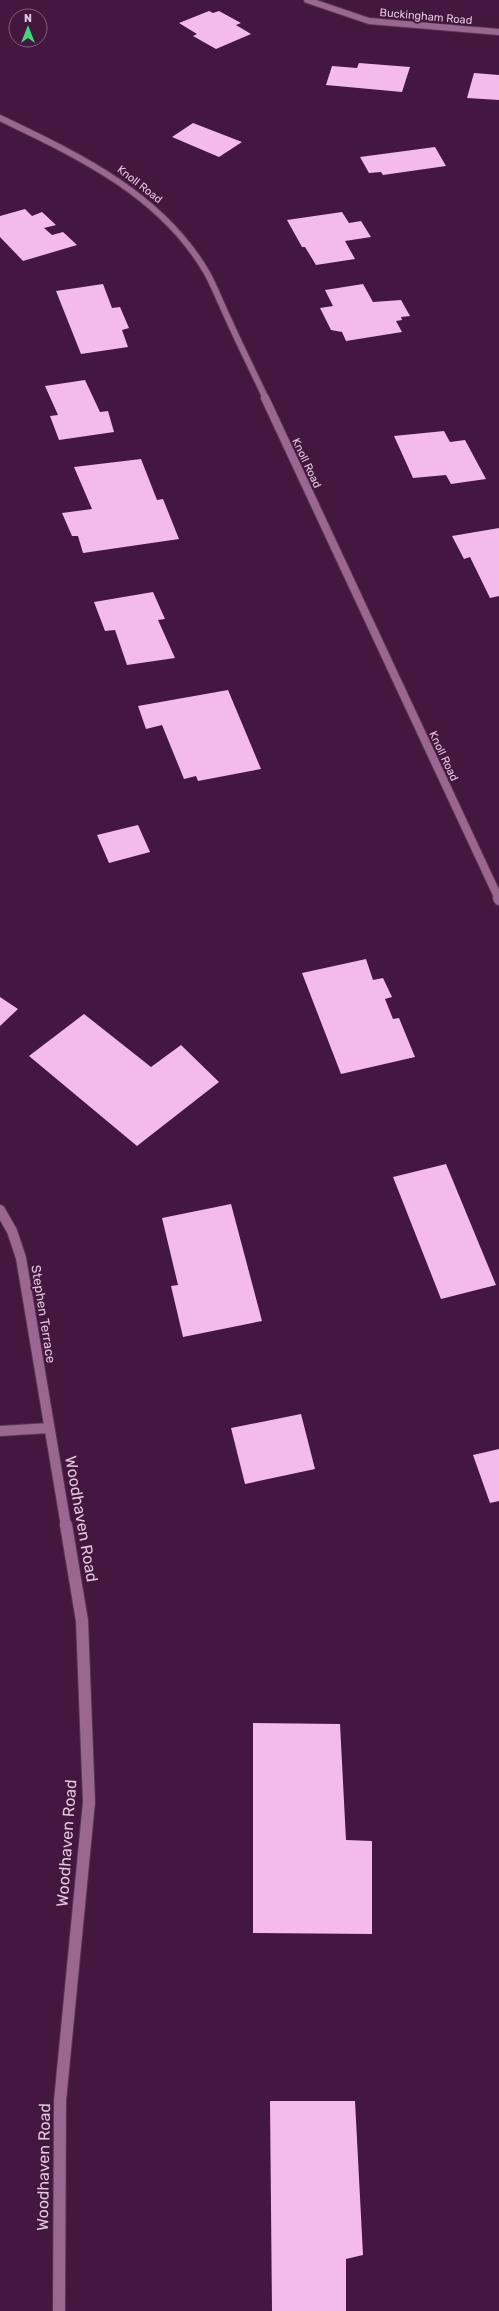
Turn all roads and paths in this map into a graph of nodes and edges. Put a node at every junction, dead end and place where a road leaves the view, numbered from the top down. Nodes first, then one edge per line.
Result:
1 (307, 0) edge
2 (499, 32) edge
3 (0, 118) edge
4 (499, 900) edge
5 (0, 1210) edge
6 (49, 1428) junction
7 (0, 1431) edge
8 (59, 2311) edge

1 - 2 street, Buckingham Road
3 - 4 street, Knoll Road
5 - 6 street, Stephen Terrace
6 - 7 street
6 - 8 street, Woodhaven Road

